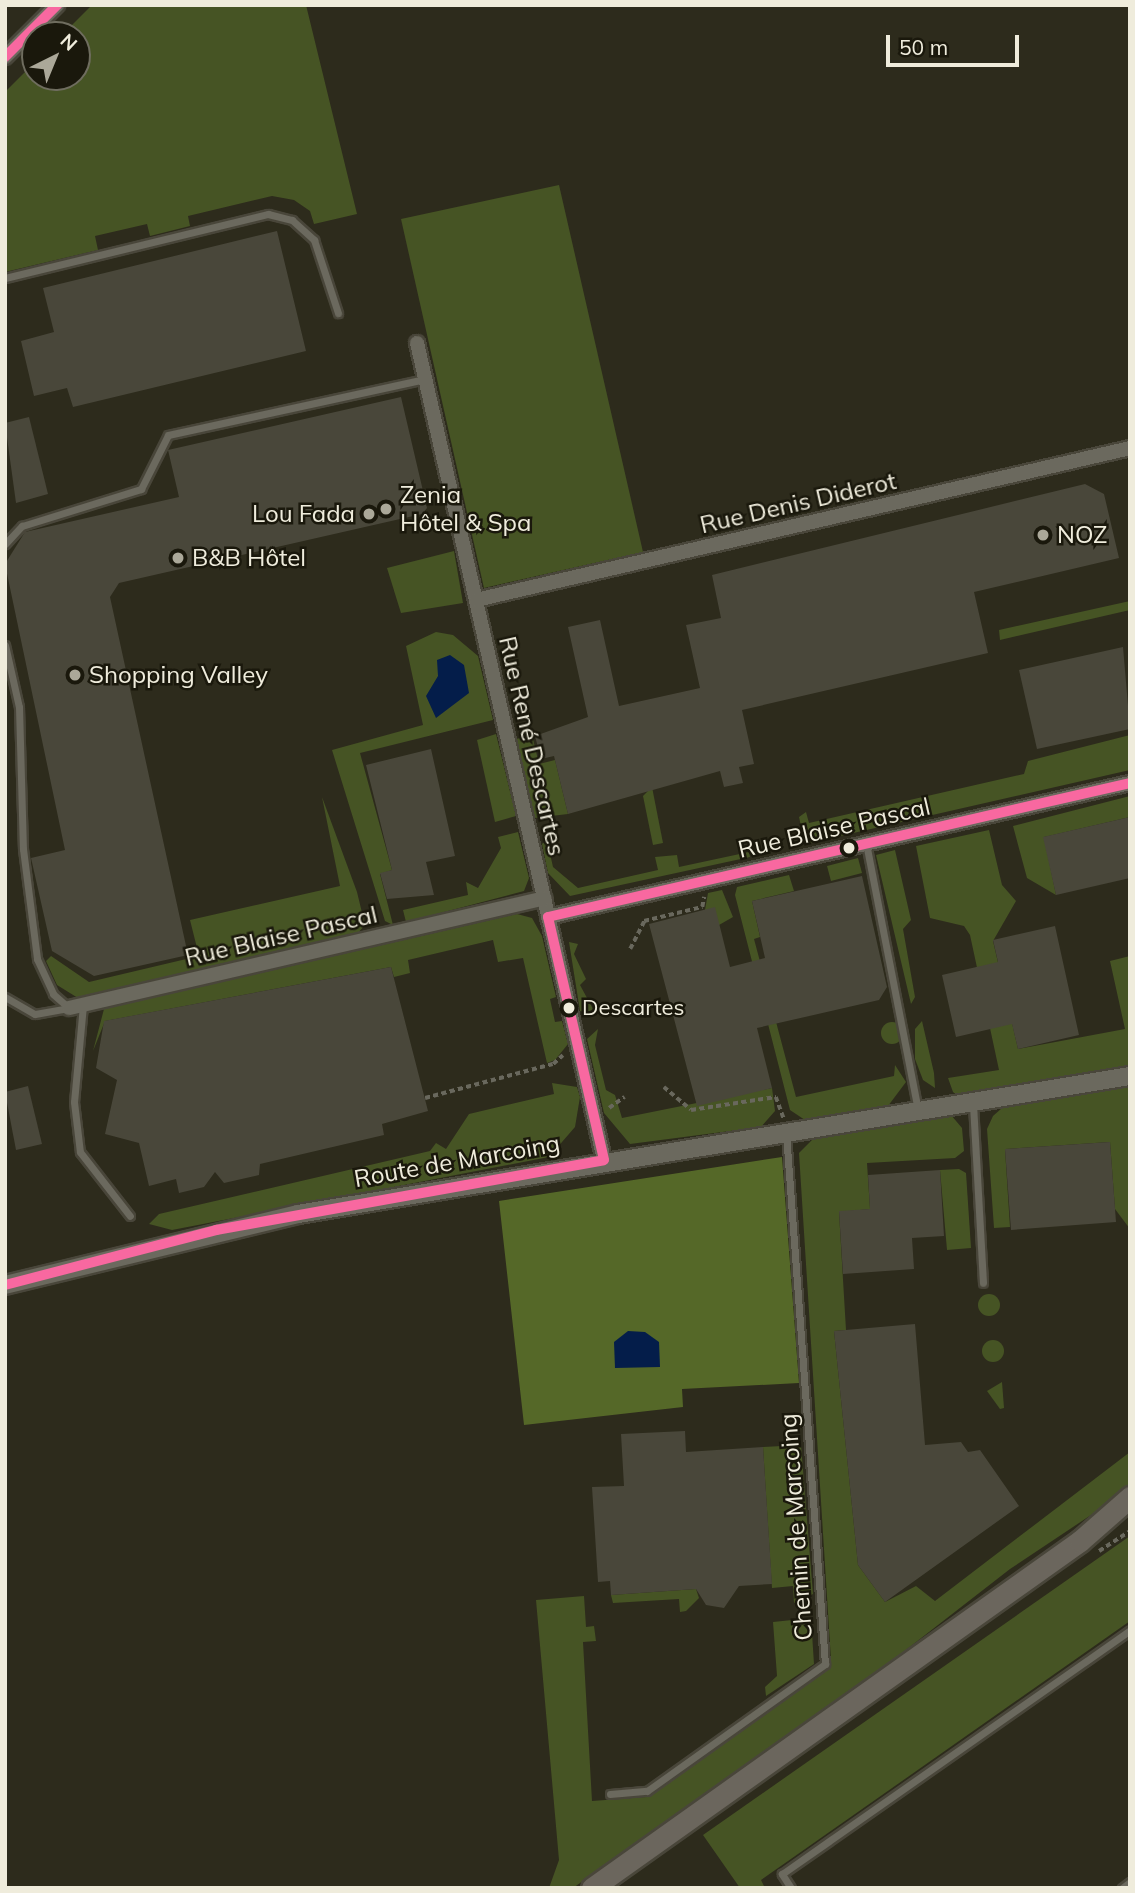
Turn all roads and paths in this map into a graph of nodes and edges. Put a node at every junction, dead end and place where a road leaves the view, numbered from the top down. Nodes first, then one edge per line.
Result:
1 (57, 5) edge
2 (5, 57) edge
3 (5, 278) edge
4 (338, 313) dead end
5 (417, 343) dead end
6 (425, 379) junction
7 (1130, 449) edge
8 (5, 544) edge
9 (476, 600) junction
10 (5, 645) edge
11 (1130, 783) edge
12 (866, 843) junction
13 (707, 881) junction
14 (544, 898) junction
15 (548, 917) junction
16 (630, 949) dead end
17 (5, 997) edge
18 (76, 1006) junction
19 (576, 1036) junction
20 (1130, 1076) edge
21 (664, 1087) dead end
22 (425, 1098) dead end
23 (973, 1104) junction
24 (918, 1112) junction
25 (786, 1132) junction
26 (604, 1160) junction
27 (130, 1216) dead end
28 (983, 1283) dead end
29 (5, 1285) edge
30 (1130, 1497) edge
31 (1130, 1515) edge
32 (1080, 1541) junction
33 (1130, 1630) edge
34 (610, 1794) dead end
35 (1130, 1882) edge
36 (592, 1888) edge
37 (791, 1888) edge
38 (1122, 1888) edge

1 - 2 street
3 - 4 lane
5 - 6 street, Rue René Descartes
6 - 8 lane
6 - 9 street, Rue René Descartes
7 - 9 street, Rue Denis Diderot
9 - 14 street, Rue René Descartes
10 - 18 lane
11 - 12 street, Rue Blaise Pascal
12 - 13 street, Rue Blaise Pascal
12 - 24 lane
13 - 15 street, Rue Blaise Pascal
13 - 16 path
14 - 15 street, Rue René Descartes
14 - 18 street, Rue Blaise Pascal
15 - 19 street, Rue René Descartes
17 - 18 lane
18 - 27 lane
19 - 22 path
19 - 26 street, Rue René Descartes
20 - 23 street, Route de Marcoing
21 - 25 path
23 - 24 street, Route de Marcoing
23 - 28 lane
24 - 25 street, Route de Marcoing
25 - 26 street, Route de Marcoing
25 - 34 lane, Chemin de Marcoing
26 - 29 street, Route de Marcoing
30 - 32 main road
31 - 32 main road
32 - 36 main road
33 - 37 lane
35 - 38 lane

